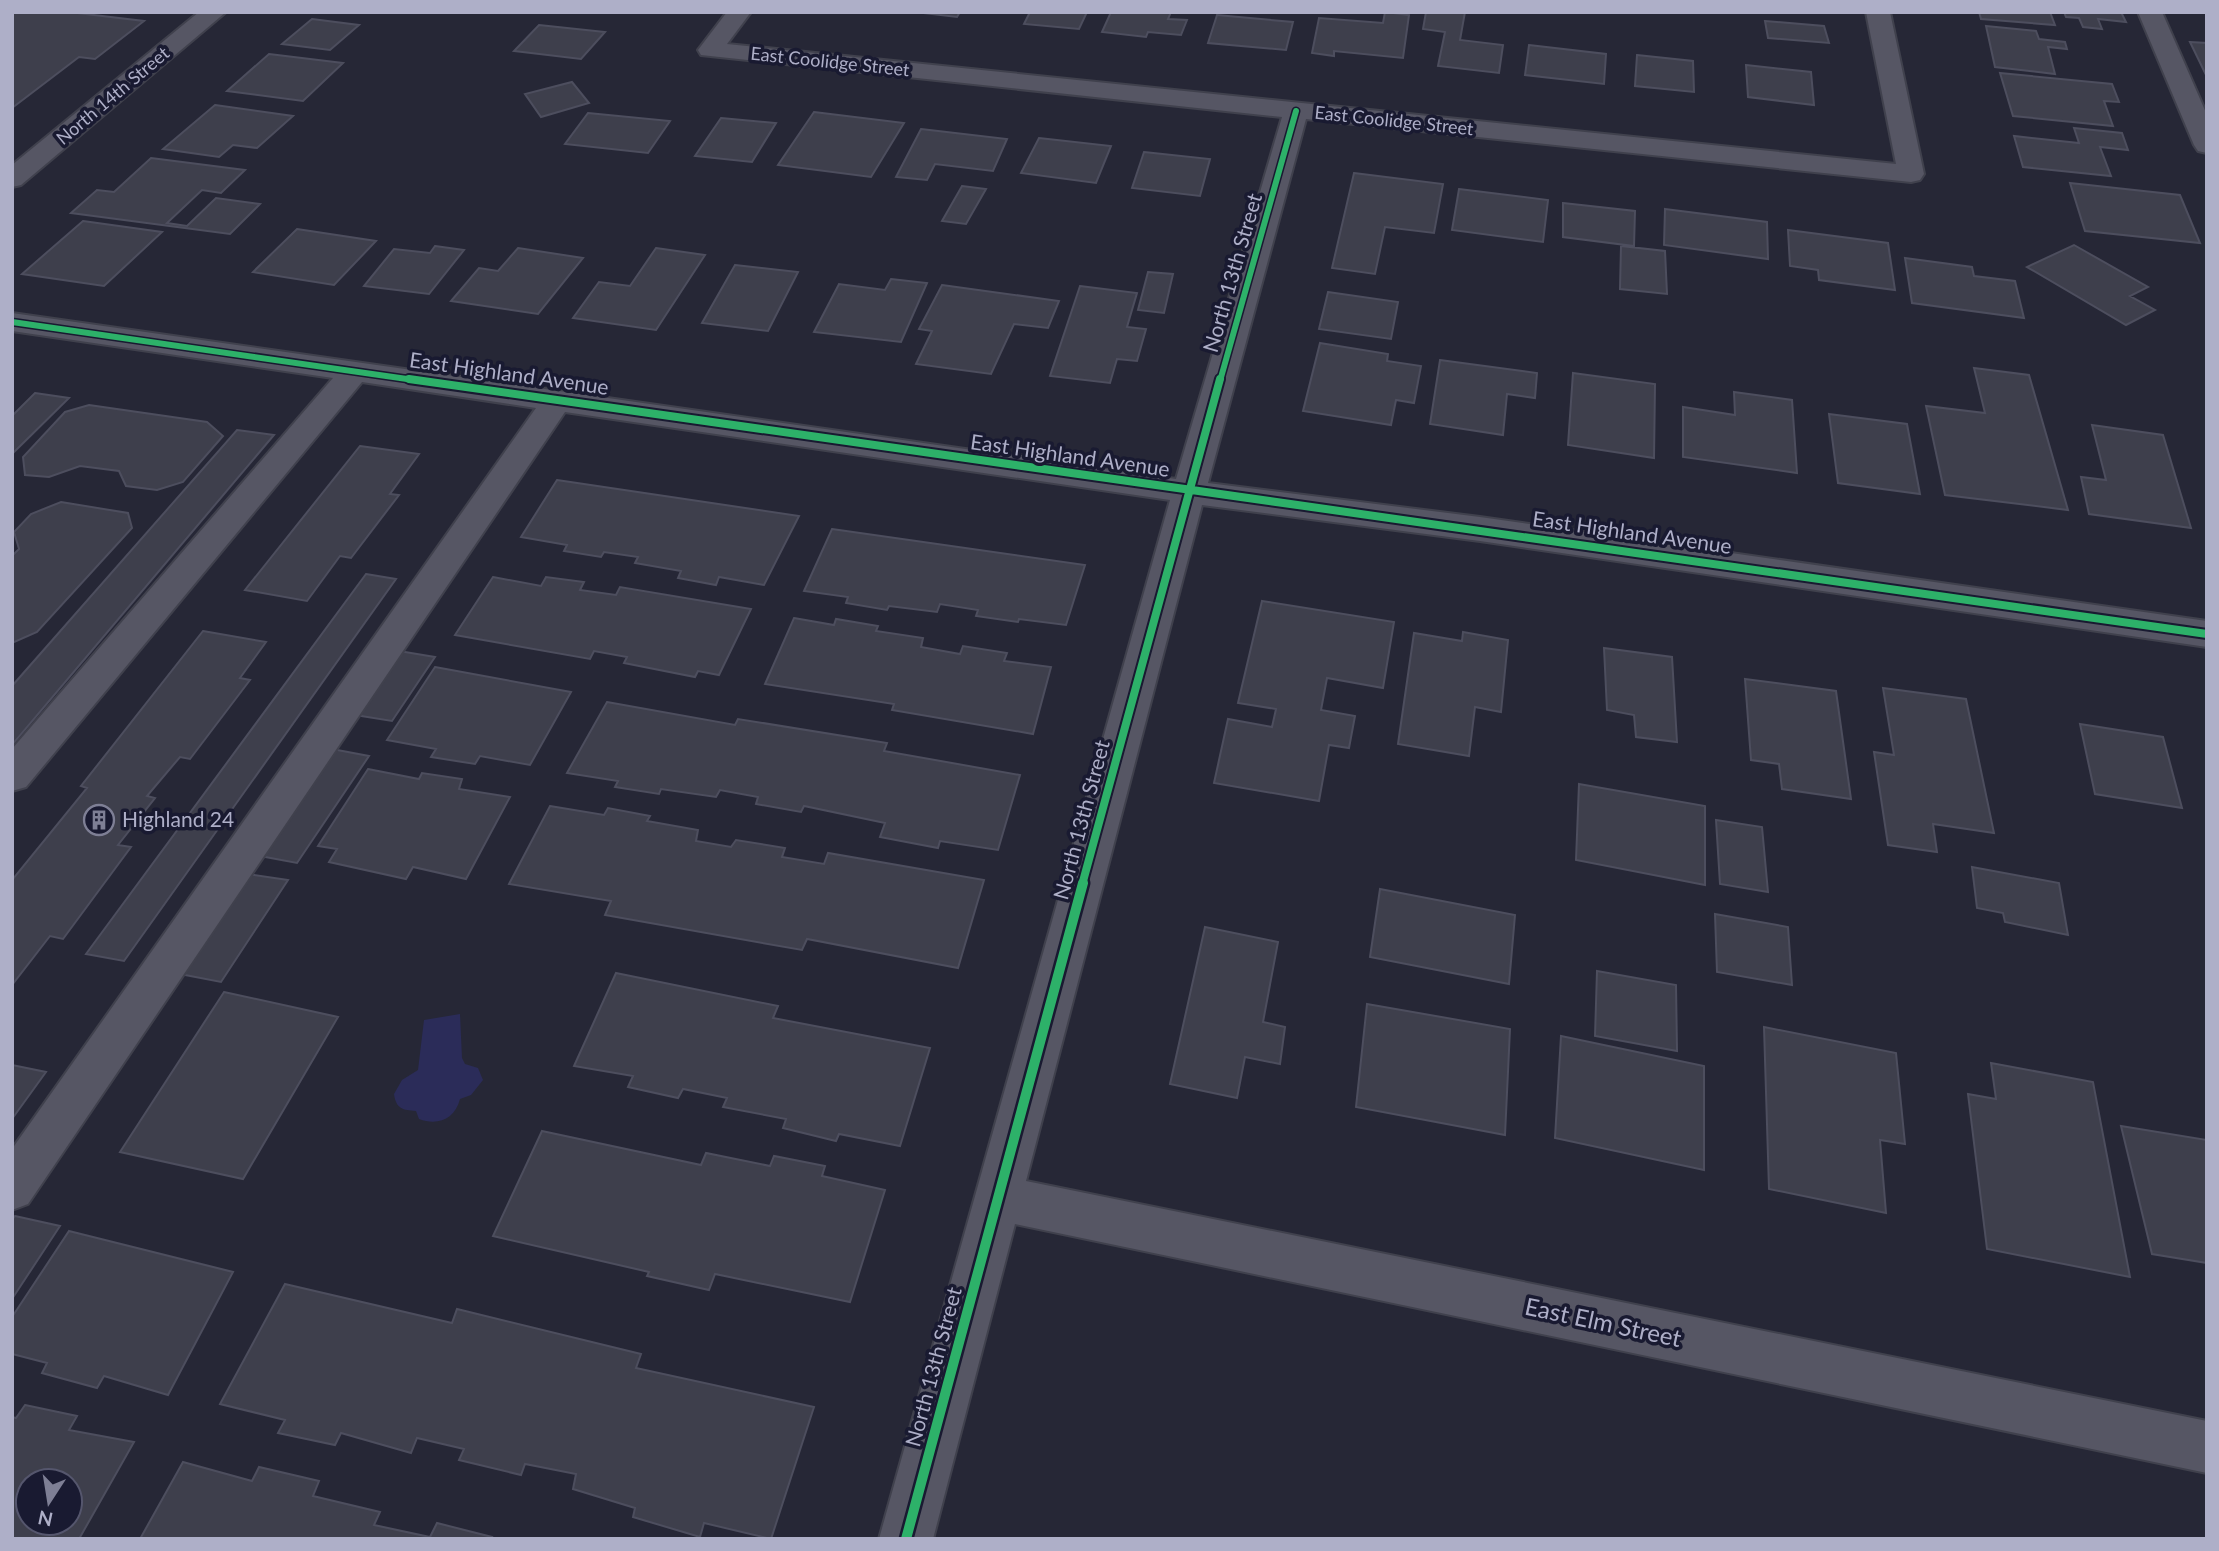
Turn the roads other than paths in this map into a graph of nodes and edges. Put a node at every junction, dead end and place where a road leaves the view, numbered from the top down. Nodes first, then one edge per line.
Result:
1 (214, 12) edge
2 (739, 12) edge
3 (1878, 12) edge
4 (2150, 12) edge
5 (1296, 111) junction
6 (2207, 145) edge
7 (12, 179) edge
8 (12, 322) edge
9 (356, 370) junction
10 (558, 399) junction
11 (1189, 492) junction
12 (2207, 634) edge
13 (12, 776) edge
14 (12, 1188) edge
15 (998, 1198) junction
16 (2207, 1447) edge
17 (906, 1539) edge

1 - 7 street, North 14th Street
2 - 5 street, East Coolidge Street
3 - 5 street, East Coolidge Street
4 - 6 street
5 - 11 street, North 13th Street
8 - 9 street, East Highland Avenue
9 - 10 street, East Highland Avenue
9 - 13 street
10 - 11 street, East Highland Avenue
10 - 14 street
11 - 12 street, East Highland Avenue
11 - 15 street, North 13th Street
15 - 16 street, East Elm Street
15 - 17 street, North 13th Street

